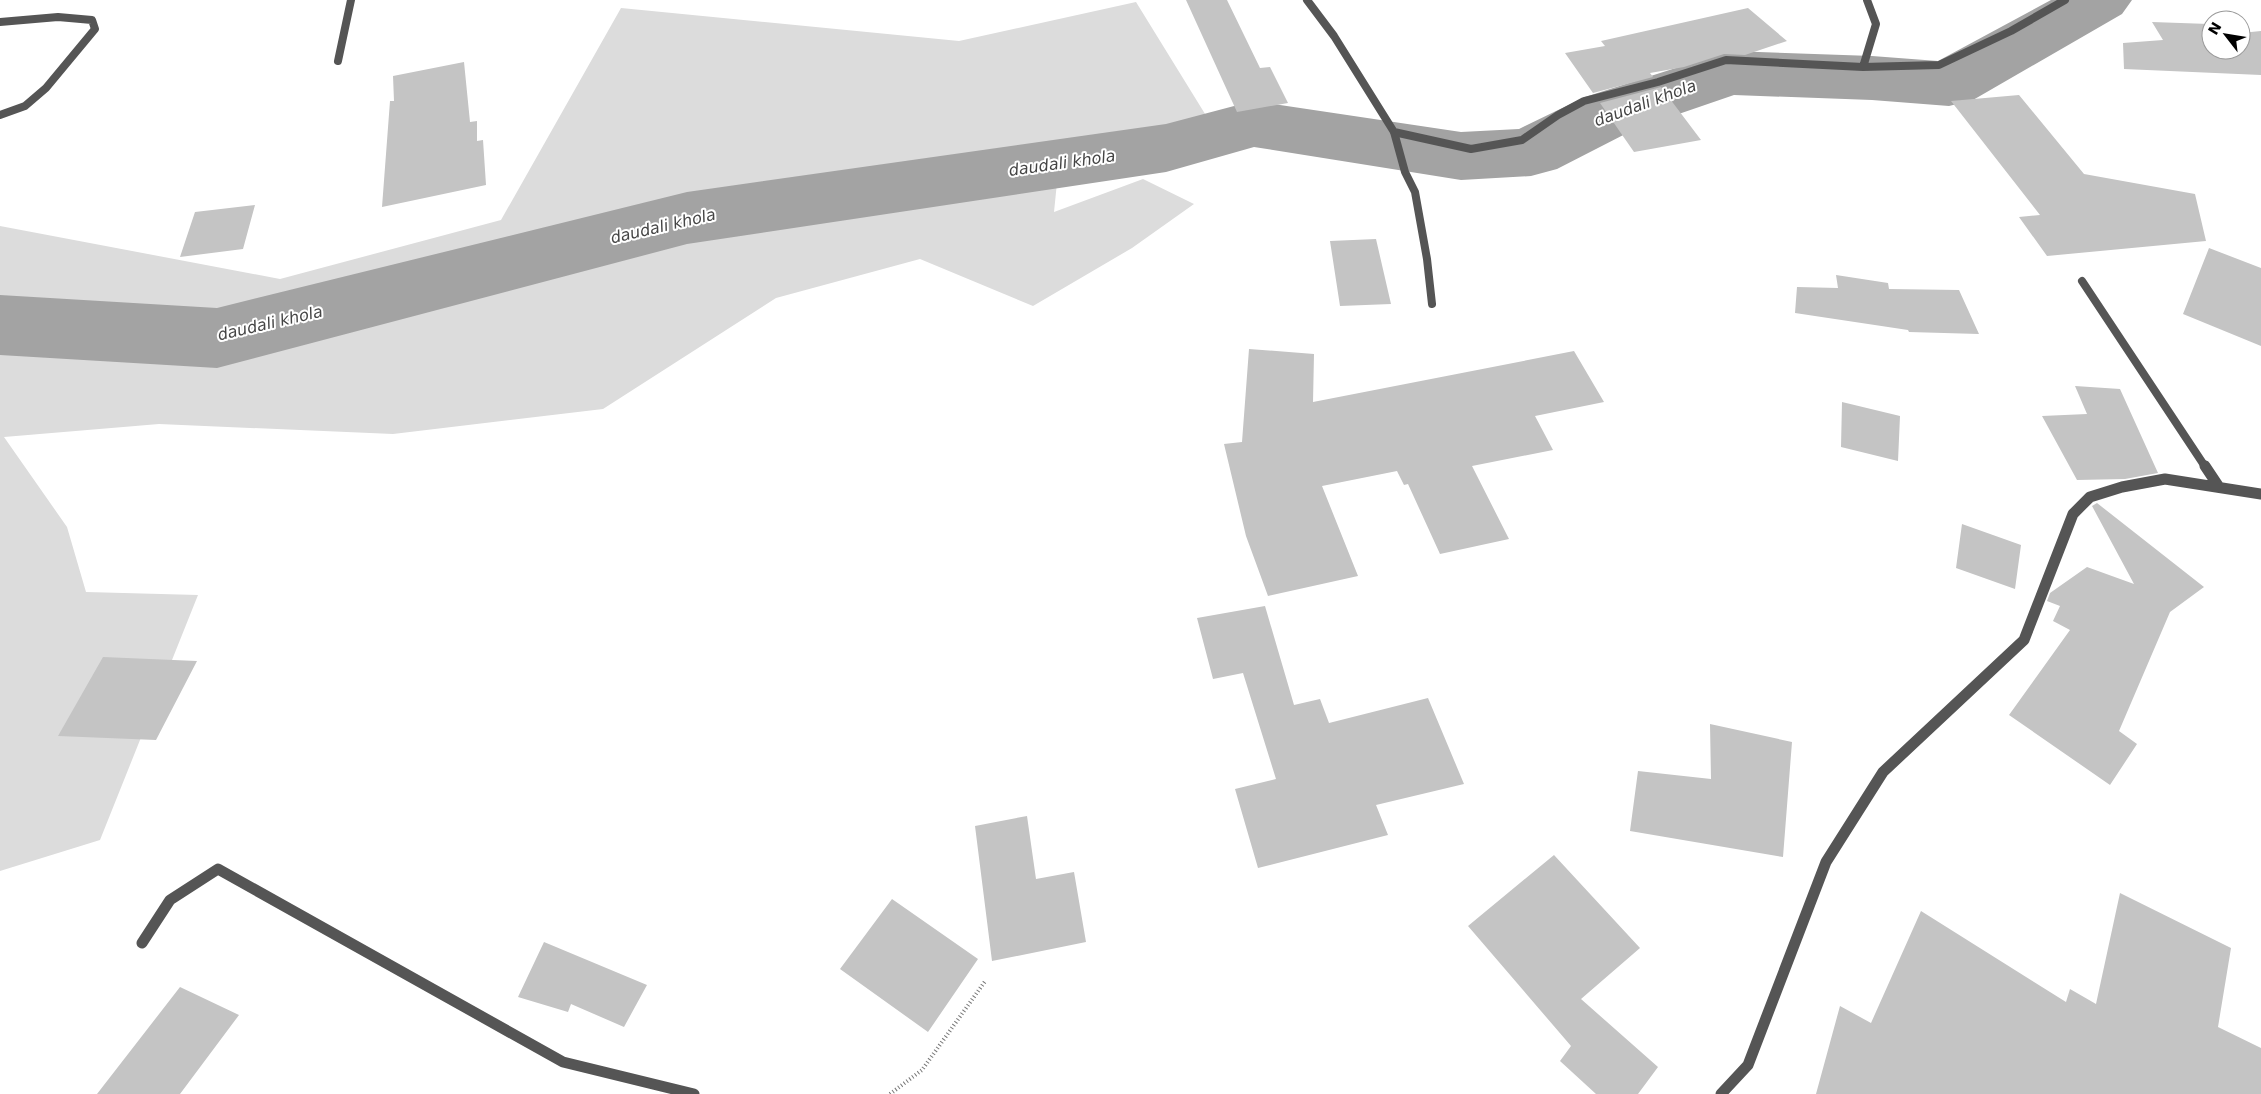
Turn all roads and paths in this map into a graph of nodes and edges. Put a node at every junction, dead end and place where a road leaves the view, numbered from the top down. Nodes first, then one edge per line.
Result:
1 (351, 0) edge
2 (1307, 0) edge
3 (1867, 0) edge
4 (2065, 0) edge
5 (0, 22) edge
6 (338, 61) dead end
7 (1863, 67) junction
8 (0, 115) edge
9 (1394, 132) junction
10 (2082, 281) dead end
11 (1432, 304) dead end
12 (2219, 487) junction
13 (2261, 494) edge
14 (142, 943) dead end
15 (986, 980) dead end
16 (694, 1094) edge
17 (890, 1094) edge
18 (1721, 1094) edge

1 - 6 street
2 - 9 street
3 - 7 street
4 - 7 street
5 - 8 street
7 - 9 street
9 - 11 street
10 - 12 street
12 - 13 street
12 - 18 street
14 - 16 street
15 - 17 path

